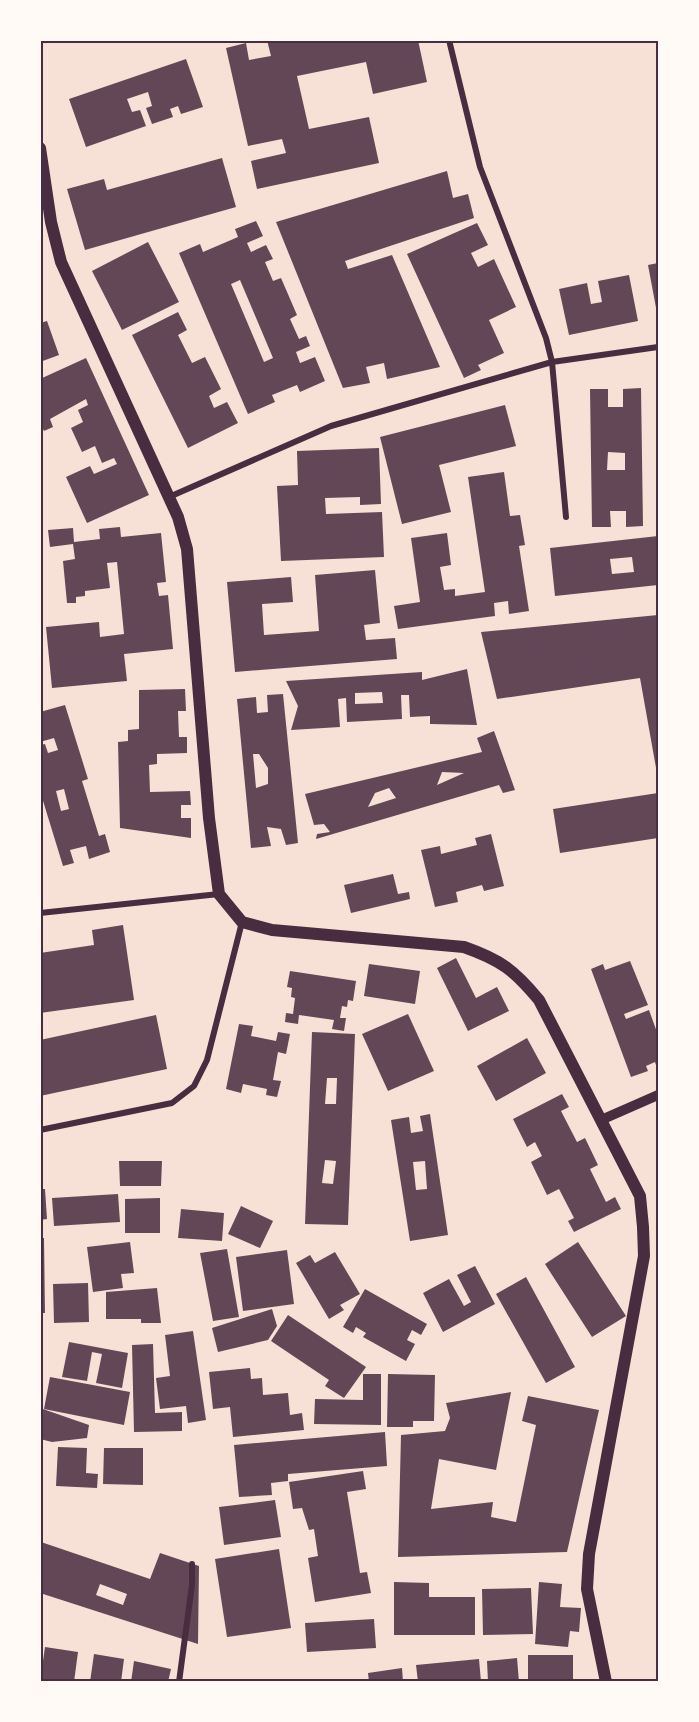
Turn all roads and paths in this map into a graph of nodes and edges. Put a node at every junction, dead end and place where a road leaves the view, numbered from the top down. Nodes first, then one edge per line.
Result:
1 (449, 40) edge
2 (40, 148) edge
3 (658, 347) edge
4 (552, 362) junction
5 (169, 496) junction
6 (566, 517) dead end
7 (219, 894) junction
8 (40, 912) edge
9 (242, 922) junction
10 (658, 1095) edge
11 (601, 1120) junction
12 (40, 1130) edge
13 (192, 1564) dead end
14 (179, 1682) edge
15 (606, 1682) edge

1 - 4 street
2 - 5 main road
3 - 4 street
4 - 5 street
4 - 6 street
5 - 7 main road
7 - 8 street
7 - 9 main road
9 - 11 main road
9 - 12 street
10 - 11 street
11 - 15 main road
13 - 14 street

